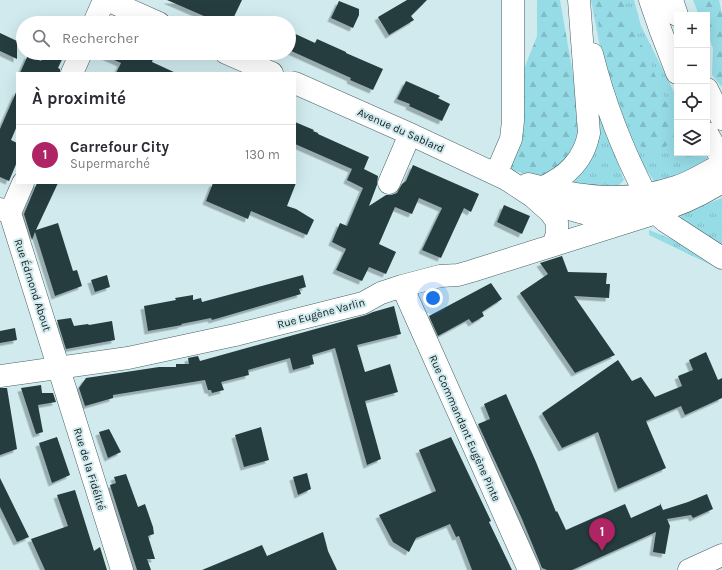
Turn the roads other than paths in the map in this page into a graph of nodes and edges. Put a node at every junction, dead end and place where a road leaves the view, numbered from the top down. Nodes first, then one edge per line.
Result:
1 (105, 0) edge
2 (513, 0) edge
3 (580, 0) edge
4 (650, 0) edge
5 (672, 0) edge
6 (676, 12) edge
7 (97, 16) edge
8 (143, 16) edge
9 (78, 60) edge
10 (242, 60) edge
11 (674, 65) edge
12 (72, 72) edge
13 (270, 72) edge
14 (296, 83) edge
15 (710, 95) edge
16 (722, 119) edge
17 (410, 134) junction
18 (710, 143) edge
19 (719, 172) edge
20 (501, 176) junction
21 (389, 183) dead end
22 (22, 184) edge
23 (536, 192) junction
24 (651, 204) junction
25 (5, 211) edge
26 (553, 245) junction
27 (722, 258) edge
28 (402, 286) junction
29 (59, 367) junction
30 (0, 376) edge
31 (722, 555) edge
32 (122, 570) edge
33 (529, 570) edge
34 (688, 570) edge

1 - 7 main road
1 - 8 main road
2 - 20 main road
3 - 23 main road
3 - 24 main road
4 - 11 main road
5 - 6 main road
9 - 12 main road
10 - 13 main road
14 - 17 main road, Avenue du Sablard
15 - 16 main road
17 - 20 main road, Avenue du Sablard
17 - 21 main road
18 - 19 main road
19 - 24 main road, Avenue du Sablard
20 - 23 main road, Avenue du Sablard
22 - 25 main road
23 - 24 main road, Avenue du Sablard
23 - 26 main road, Avenue du Sablard
24 - 26 main road, Rue Eugène Varlin
24 - 27 main road
25 - 29 main road, Rue Édmond About
26 - 28 main road, Rue Eugène Varlin
28 - 29 main road, Rue Eugène Varlin
28 - 33 main road, Rue Commandant Eugène Pinte
29 - 30 main road, Rue Eugène Varlin
29 - 32 main road, Rue de la Fidélité
31 - 34 main road

